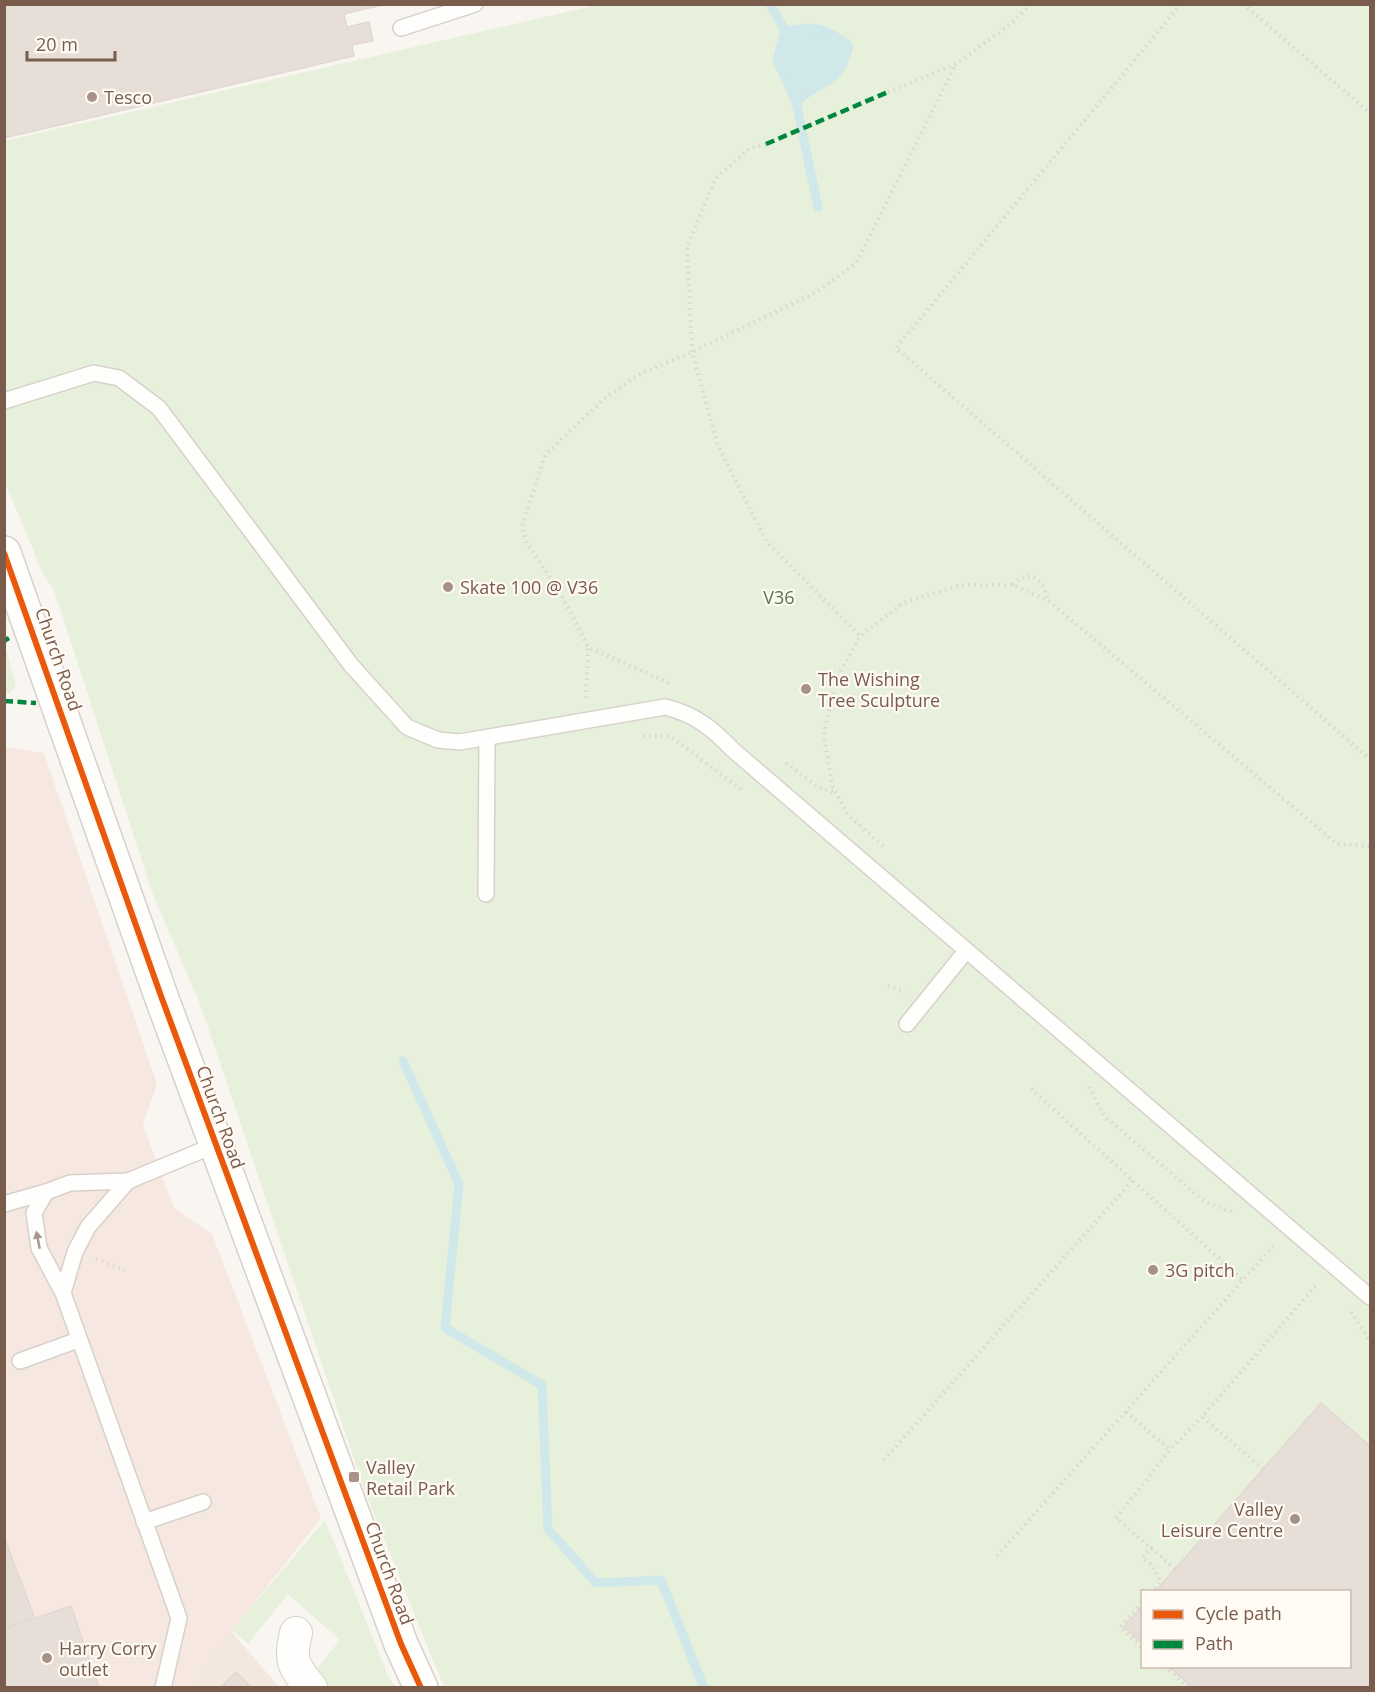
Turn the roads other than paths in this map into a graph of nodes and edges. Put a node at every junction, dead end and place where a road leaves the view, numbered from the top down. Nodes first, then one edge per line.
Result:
1 (475, 4) edge
2 (401, 28) dead end
3 (4, 401) edge
4 (4, 552) edge
5 (487, 738) junction
6 (486, 894) dead end
7 (966, 951) junction
8 (907, 1024) dead end
9 (215, 1145) junction
10 (128, 1181) junction
11 (46, 1192) junction
12 (4, 1204) edge
13 (63, 1293) junction
14 (1371, 1297) edge
15 (78, 1340) junction
16 (20, 1361) dead end
17 (202, 1502) dead end
18 (144, 1522) junction
19 (296, 1633) dead end
20 (163, 1688) edge
21 (310, 1688) edge
22 (421, 1688) edge

1 - 2 lane
3 - 5 lane
4 - 9 street, Church Road
5 - 6 lane
5 - 7 lane
7 - 8 lane
7 - 14 lane
9 - 10 lane
9 - 22 street, Church Road
10 - 11 lane
10 - 13 lane
11 - 12 lane
13 -> 11 lane
13 - 15 lane
15 - 16 lane
15 - 18 lane
17 - 18 lane
18 - 20 lane
19 - 21 street

